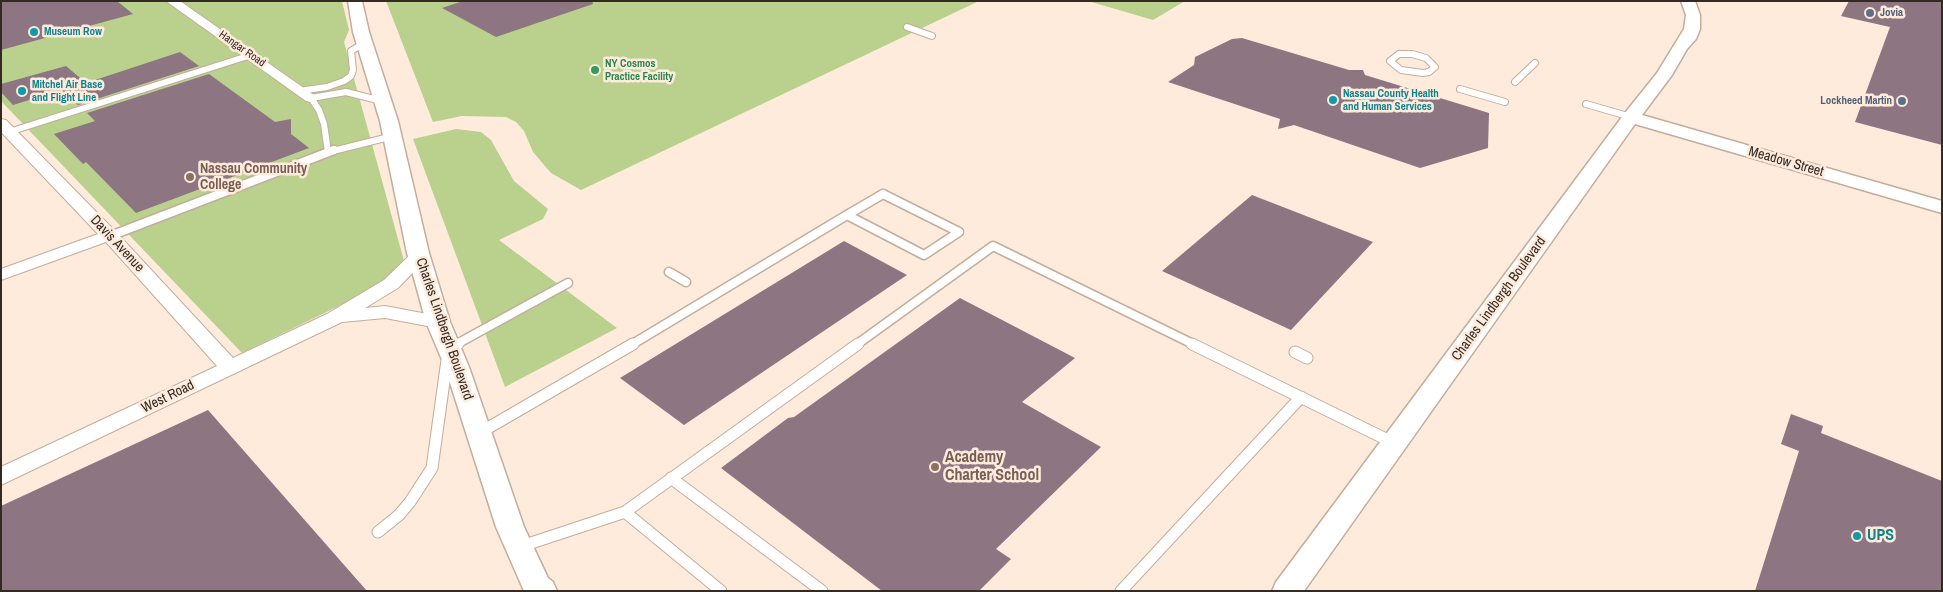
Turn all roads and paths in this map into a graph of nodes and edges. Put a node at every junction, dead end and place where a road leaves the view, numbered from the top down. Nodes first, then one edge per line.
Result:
1 (172, 1) edge
2 (355, 1) edge
3 (1688, 1) edge
4 (906, 27) dead end
5 (932, 36) dead end
6 (364, 43) junction
7 (252, 55) junction
8 (1535, 63) dead end
9 (1434, 64) joint
10 (1515, 82) dead end
11 (1460, 89) dead end
12 (300, 91) junction
13 (311, 98) junction
14 (382, 101) junction
15 (1505, 102) dead end
16 (1586, 104) dead end
17 (1631, 117) junction
18 (5, 128) edge
19 (393, 136) junction
20 (328, 152) junction
21 (1942, 207) edge
22 (847, 215) junction
23 (110, 236) junction
24 (419, 256) junction
25 (669, 272) dead end
26 (1, 275) edge
27 (686, 282) dead end
28 (568, 283) dead end
29 (334, 318) junction
30 (438, 322) junction
31 (449, 348) junction
32 (1295, 352) dead end
33 (1307, 358) dead end
34 (230, 368) junction
35 (1301, 397) junction
36 (479, 434) junction
37 (1394, 443) junction
38 (1, 477) edge
39 (671, 478) junction
40 (625, 512) junction
41 (378, 532) dead end
42 (519, 547) junction
43 (539, 589) edge
44 (721, 591) edge
45 (822, 591) edge
46 (1121, 591) edge
47 (1287, 591) edge

1 - 7 street, Hangar Road
2 - 6 street, Charles Lindbergh Boulevard
3 - 17 street, Charles Lindbergh Boulevard
4 - 5 lane
6 - 12 lane
6 - 14 street, Charles Lindbergh Boulevard
7 - 12 street, Hangar Road
7 - 18 lane
8 - 10 lane
9 - 9 lane
11 - 15 lane
12 - 13 street, Hangar Road
13 - 14 lane
13 - 20 lane
14 - 19 street, Charles Lindbergh Boulevard
16 - 17 lane
17 - 21 street, Meadow Street
17 - 37 street, Charles Lindbergh Boulevard
18 - 23 street, Davis Avenue
19 - 20 lane
19 - 24 street, Charles Lindbergh Boulevard
20 - 23 lane
22 - 22 lane
22 - 36 lane
23 - 26 street
23 - 34 street, Davis Avenue
24 - 29 street, West Road
24 - 30 street, Charles Lindbergh Boulevard
25 - 27 lane
28 - 31 lane
29 - 30 street, West Road
29 - 34 street, West Road
30 - 31 street, Charles Lindbergh Boulevard
31 - 36 street, Charles Lindbergh Boulevard
31 - 41 lane
32 - 33 lane
34 - 38 street, West Road
35 - 37 lane
35 - 39 lane
35 - 46 lane
36 - 42 street, Charles Lindbergh Boulevard
37 - 47 street, Charles Lindbergh Boulevard
39 - 40 lane
39 - 45 lane
40 - 42 lane
40 - 44 lane
42 - 43 street, Charles Lindbergh Boulevard

